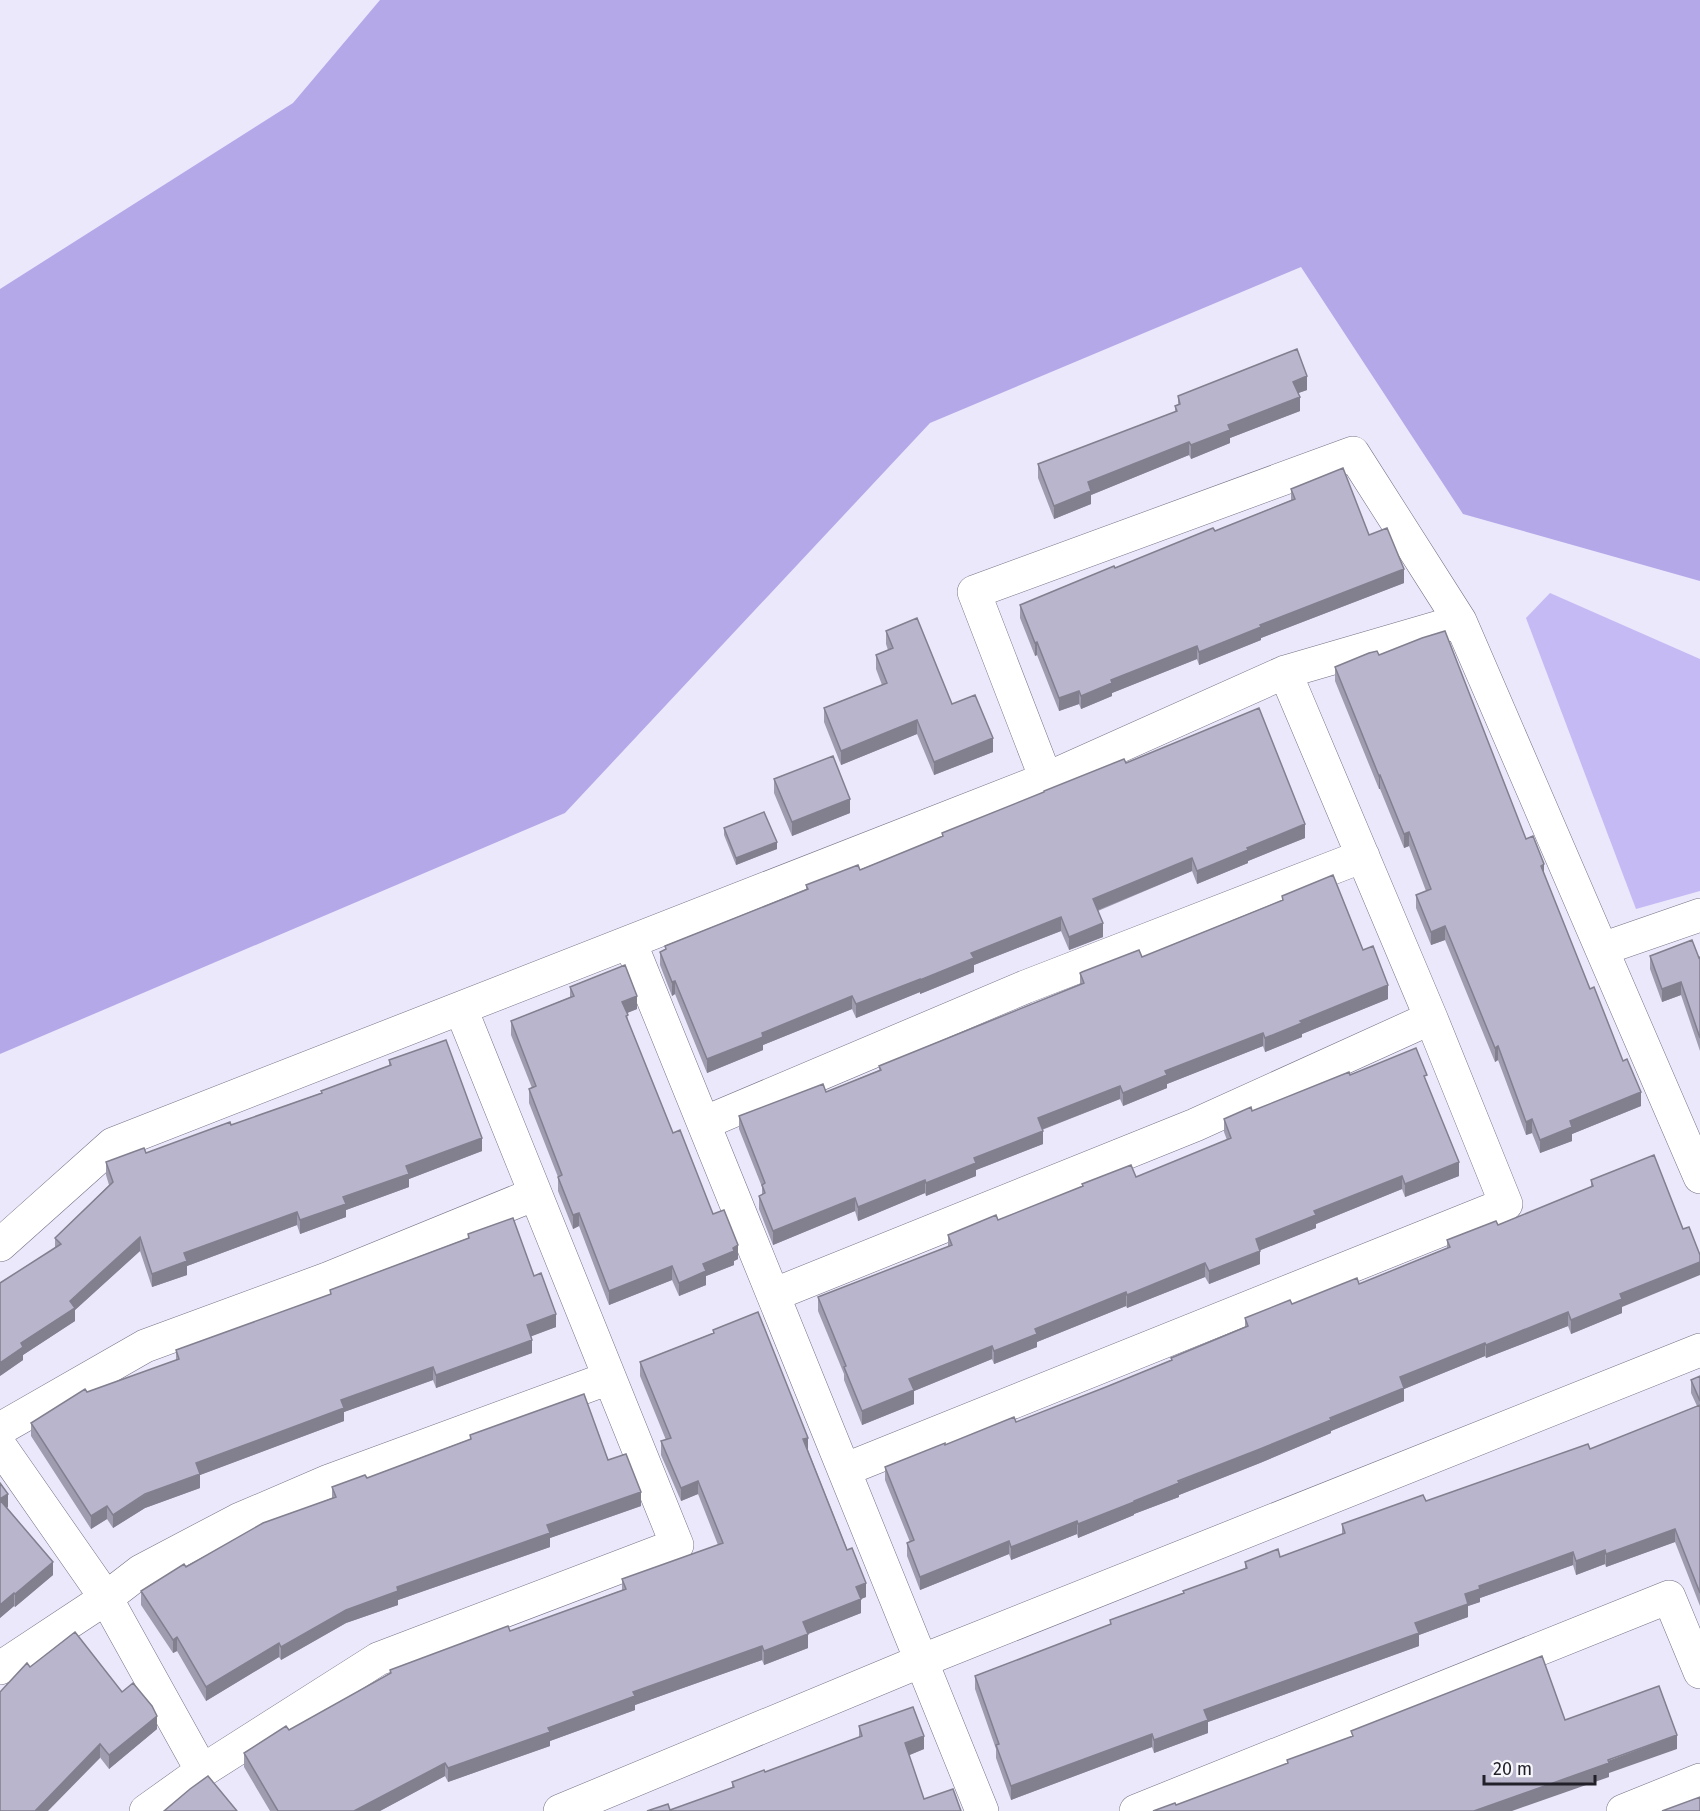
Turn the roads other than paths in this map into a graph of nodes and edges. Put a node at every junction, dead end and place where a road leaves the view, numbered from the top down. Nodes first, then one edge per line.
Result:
1 (1460, 621) junction
2 (1285, 672) junction
3 (1046, 779) junction
4 (1363, 856) junction
5 (1700, 915) edge
6 (630, 942) junction
7 (1602, 949) junction
8 (460, 1009) junction
9 (1431, 1018) junction
10 (704, 1124) junction
11 (1690, 1128) edge
12 (1700, 1177) edge
13 (536, 1194) junction
14 (0, 1245) edge
15 (773, 1295) junction
16 (1700, 1350) edge
17 (609, 1378) junction
18 (0, 1429) edge
19 (0, 1446) edge
20 (844, 1470) junction
21 (106, 1598) junction
22 (921, 1661) junction
23 (0, 1668) edge
24 (1700, 1672) edge
25 (202, 1771) junction
26 (1700, 1780) edge
27 (146, 1811) edge
28 (560, 1811) edge
29 (982, 1811) edge
30 (1136, 1811) edge
31 (1623, 1811) edge

1 - 2 street
1 - 3 street
1 - 7 street
2 - 3 street
2 - 4 street
3 - 6 street
4 - 9 street
4 - 10 street
5 - 7 street
6 - 8 street
6 - 10 street
7 - 11 street
8 - 13 street
8 - 14 street
9 - 15 street
9 - 20 street
10 - 15 street
11 - 12 street
13 - 17 street
13 - 18 street
15 - 20 street
16 - 22 street
17 - 21 street
17 - 25 street
19 - 21 street
20 - 22 street
21 - 23 street
21 - 25 street
22 - 28 street
22 - 29 street
24 - 30 street
25 - 27 street
26 - 31 street

